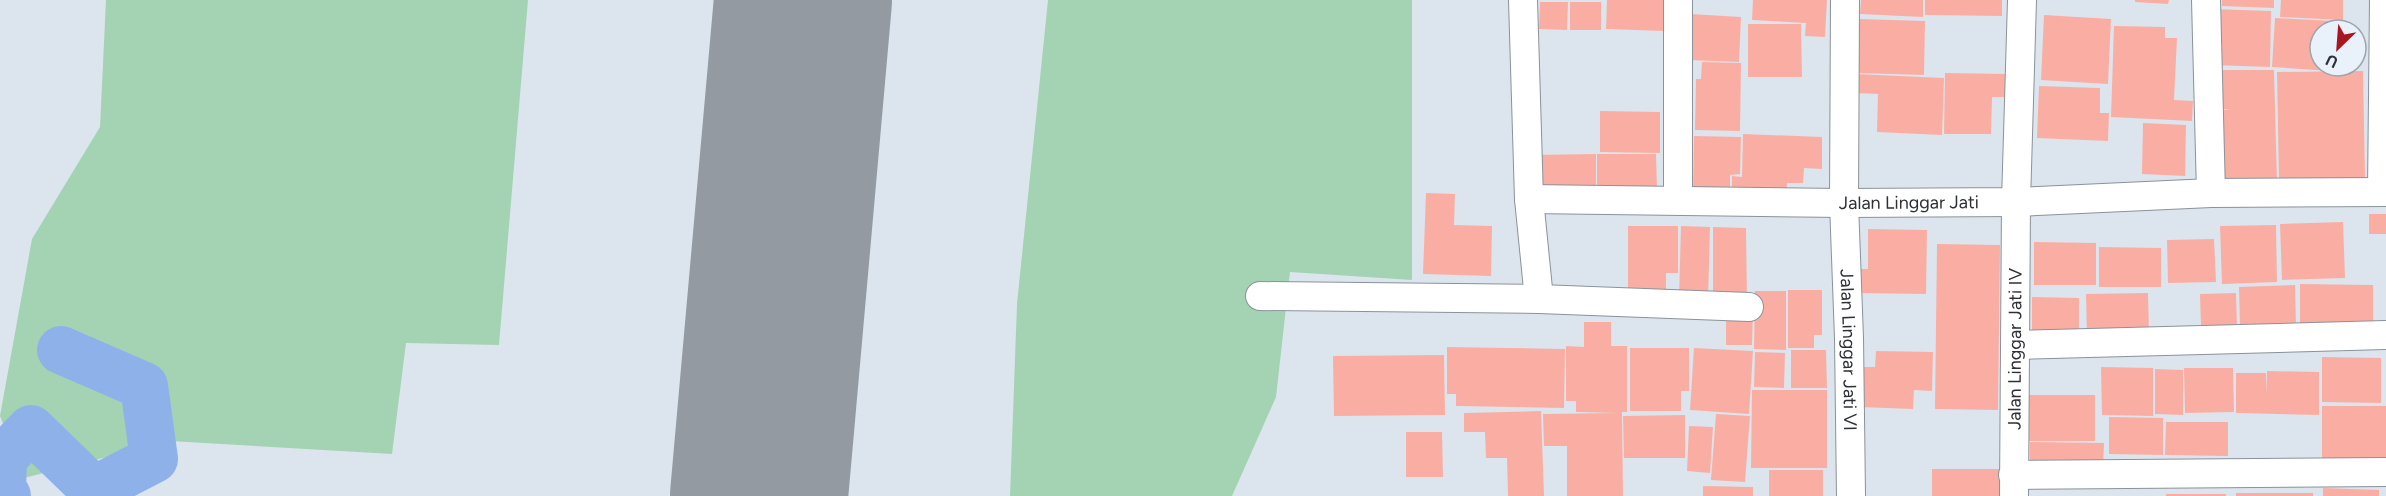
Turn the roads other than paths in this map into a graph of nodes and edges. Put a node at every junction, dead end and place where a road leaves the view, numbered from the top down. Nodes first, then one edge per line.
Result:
1 (1523, 0) edge
2 (1678, 0) edge
3 (1845, 0) edge
4 (2022, 0) edge
5 (2206, 0) edge
6 (2384, 0) edge
7 (2384, 192) edge
8 (2211, 193) junction
9 (1529, 199) junction
10 (1678, 200) junction
11 (2016, 202) junction
12 (1844, 203) junction
13 (1260, 296) dead end
14 (1539, 298) junction
15 (1749, 307) dead end
16 (2386, 335) edge
17 (2017, 345) junction
18 (2386, 472) edge
19 (2014, 486) edge
20 (1851, 496) edge

1 - 9 street
2 - 10 street
3 - 12 street, Jalan Linggar Jati VI
4 - 11 street, Jalan Linggar Jati IV
5 - 8 street
6 - 7 street
7 - 8 street, Jalan Linggar Jati
8 - 11 street, Jalan Linggar Jati
9 - 10 street, Jalan Linggar Jati
9 - 14 street
10 - 12 street, Jalan Linggar Jati
11 - 12 street, Jalan Linggar Jati
11 - 17 street, Jalan Linggar Jati IV
12 - 20 street, Jalan Linggar Jati VI
13 - 14 street
14 - 15 street
16 - 17 street
17 - 19 street, Jalan Linggar Jati IV
18 - 19 street

